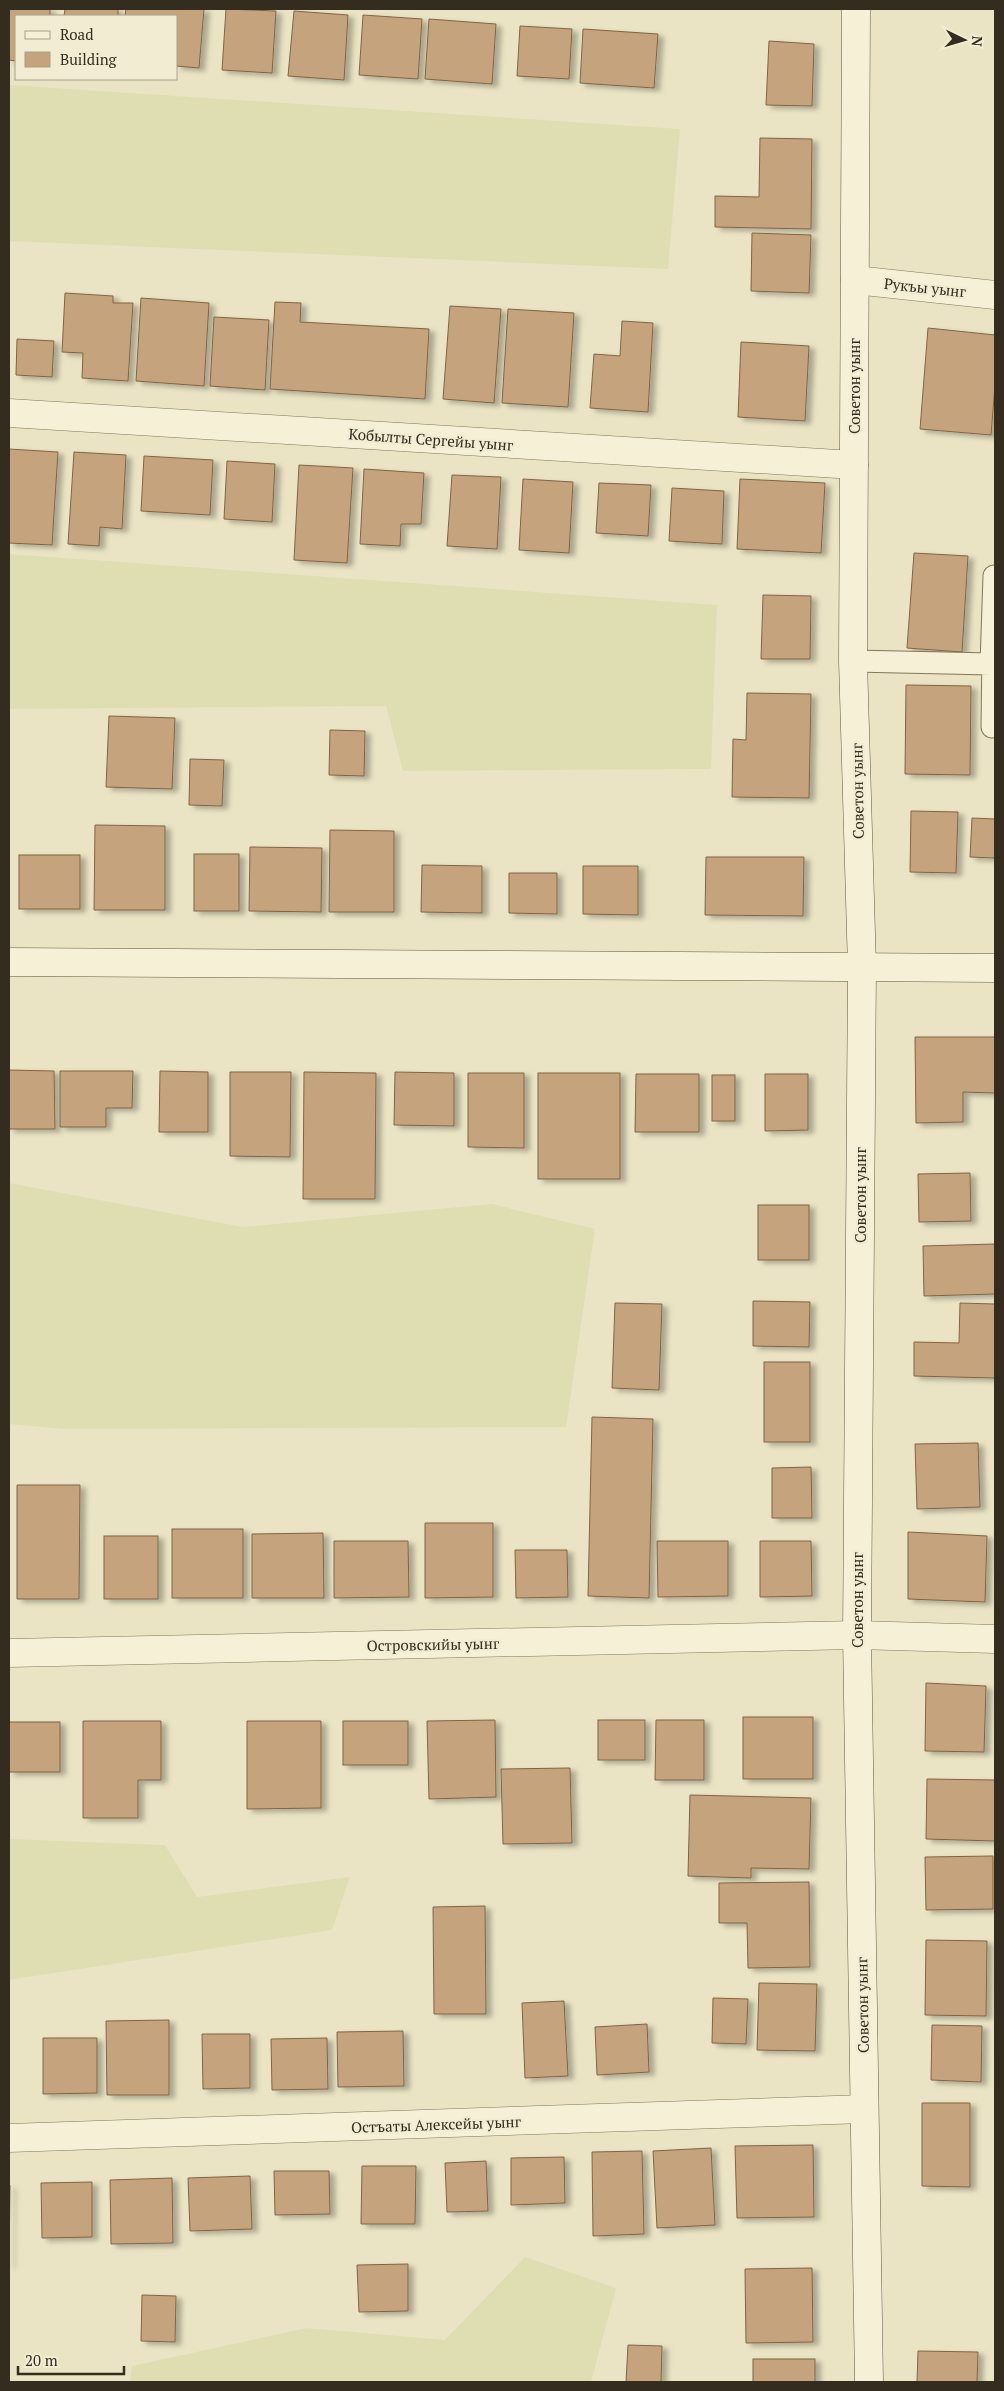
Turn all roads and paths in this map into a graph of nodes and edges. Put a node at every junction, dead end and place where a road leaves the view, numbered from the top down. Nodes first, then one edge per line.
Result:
1 (856, 9) edge
2 (855, 280) junction
3 (995, 295) edge
4 (9, 413) edge
5 (854, 465) junction
6 (853, 661) junction
7 (992, 727) dead end
8 (9, 962) edge
9 (862, 967) junction
10 (995, 968) edge
11 (856, 1635) junction
12 (995, 1639) edge
13 (9, 1653) edge
14 (864, 2109) junction
15 (9, 2138) edge
16 (869, 2382) edge

1 - 2 street, Советон уынг
2 - 3 street, Рукъы уынг
2 - 5 street, Советон уынг
4 - 5 street, Кобылты Сергейы уынг
5 - 6 street, Советон уынг
6 - 7 lane
6 - 9 street, Советон уынг
8 - 9 street
9 - 10 street
9 - 11 street, Советон уынг
11 - 12 street, Островскийы уынг
11 - 13 street, Островскийы уынг
11 - 14 street, Советон уынг
14 - 15 street, Остъаты Алексейы уынг
14 - 16 street, Советон уынг

